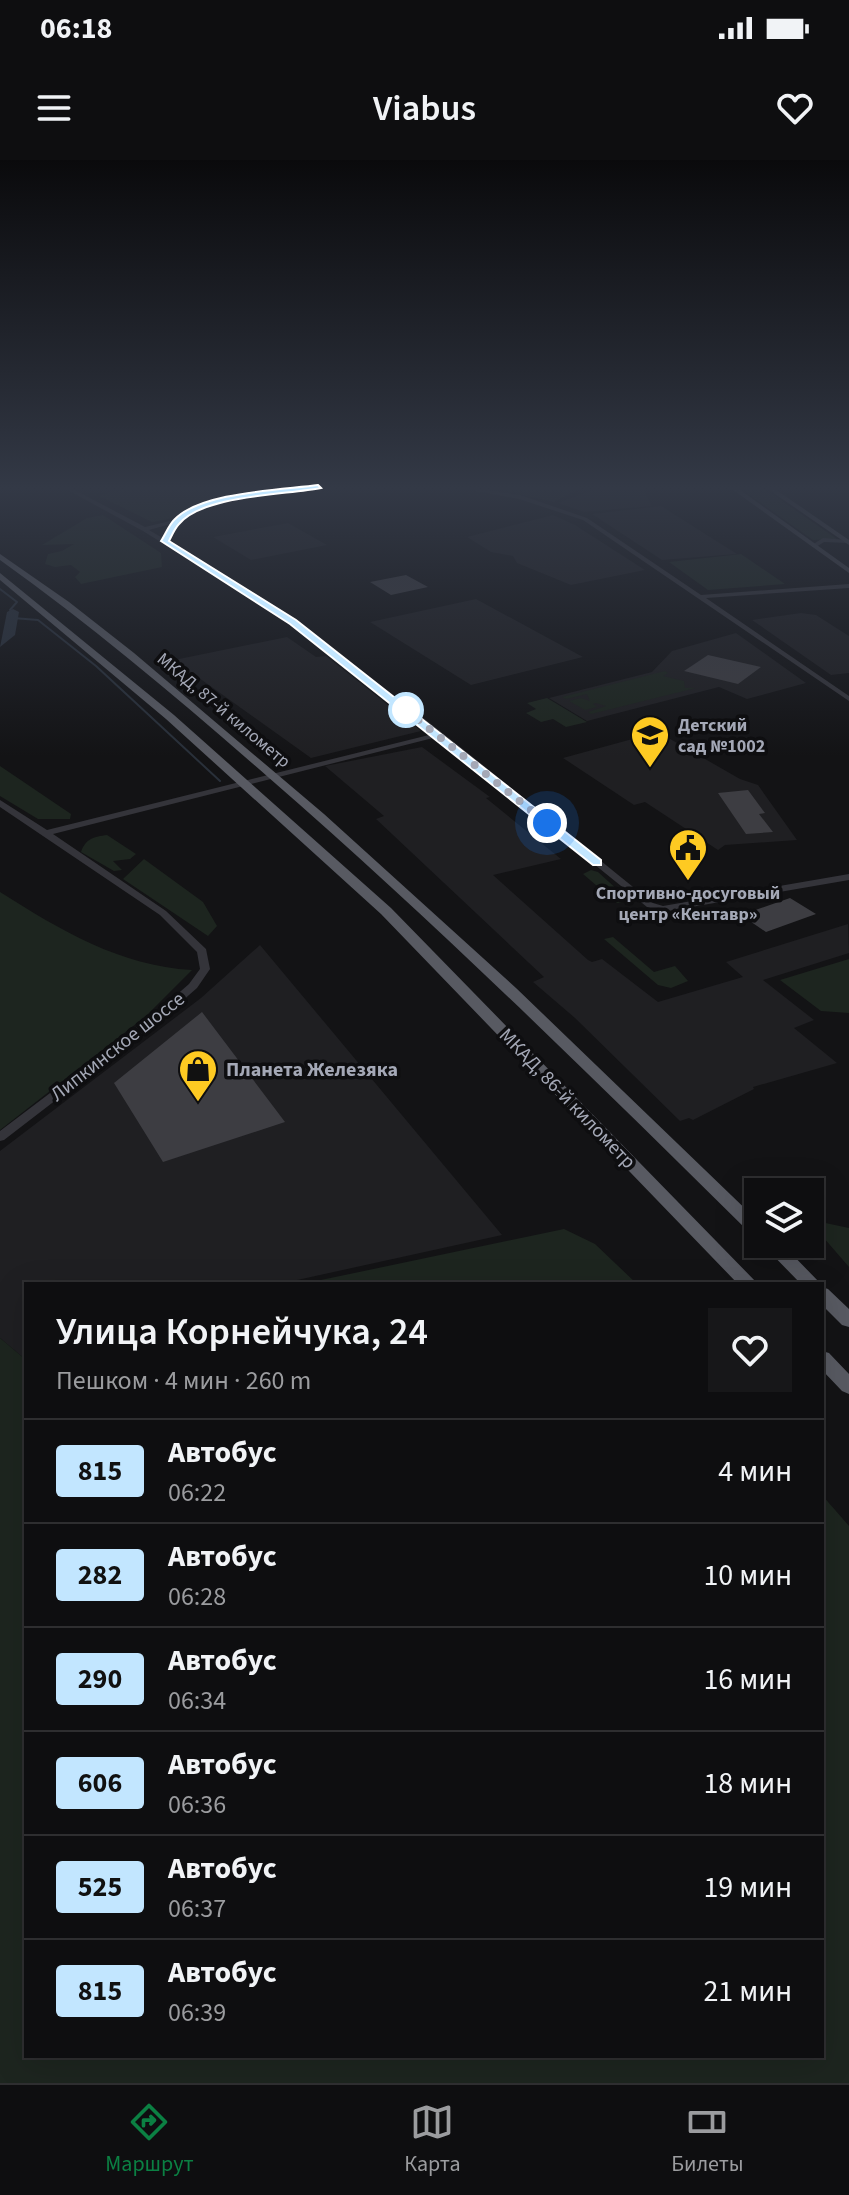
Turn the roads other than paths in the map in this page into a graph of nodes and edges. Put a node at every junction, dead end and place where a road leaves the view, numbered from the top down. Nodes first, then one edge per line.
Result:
1 (1, 577) edge
2 (28, 577) edge
3 (225, 577) edge
4 (668, 577) edge
5 (849, 586) edge
6 (698, 597) junction
7 (849, 699) edge
8 (437, 735) junction
9 (0, 803) edge
10 (47, 833) junction
11 (849, 877) edge
12 (418, 902) joint
13 (386, 911) joint
14 (0, 1137) edge
15 (744, 1217) edge
16 (785, 1258) edge
17 (747, 1282) edge
18 (810, 1282) edge
19 (824, 1296) edge
20 (849, 1320) edge
21 (824, 1360) edge
22 (849, 1386) edge

1 - 13 highway, МКАД, 87-й километр
2 - 12 highway, МКАД, 87-й километр
3 - 8 street
4 - 6 street
5 - 6 street
6 - 7 street
8 - 10 street
8 - 11 street
9 - 10 street, Липкинское шоссе
10 - 14 street, Липкинское шоссе
12 - 15 highway, МКАД, 86-й километр
13 - 17 highway, МКАД, 86-й километр
16 - 18 highway
19 - 20 highway
21 - 22 highway

